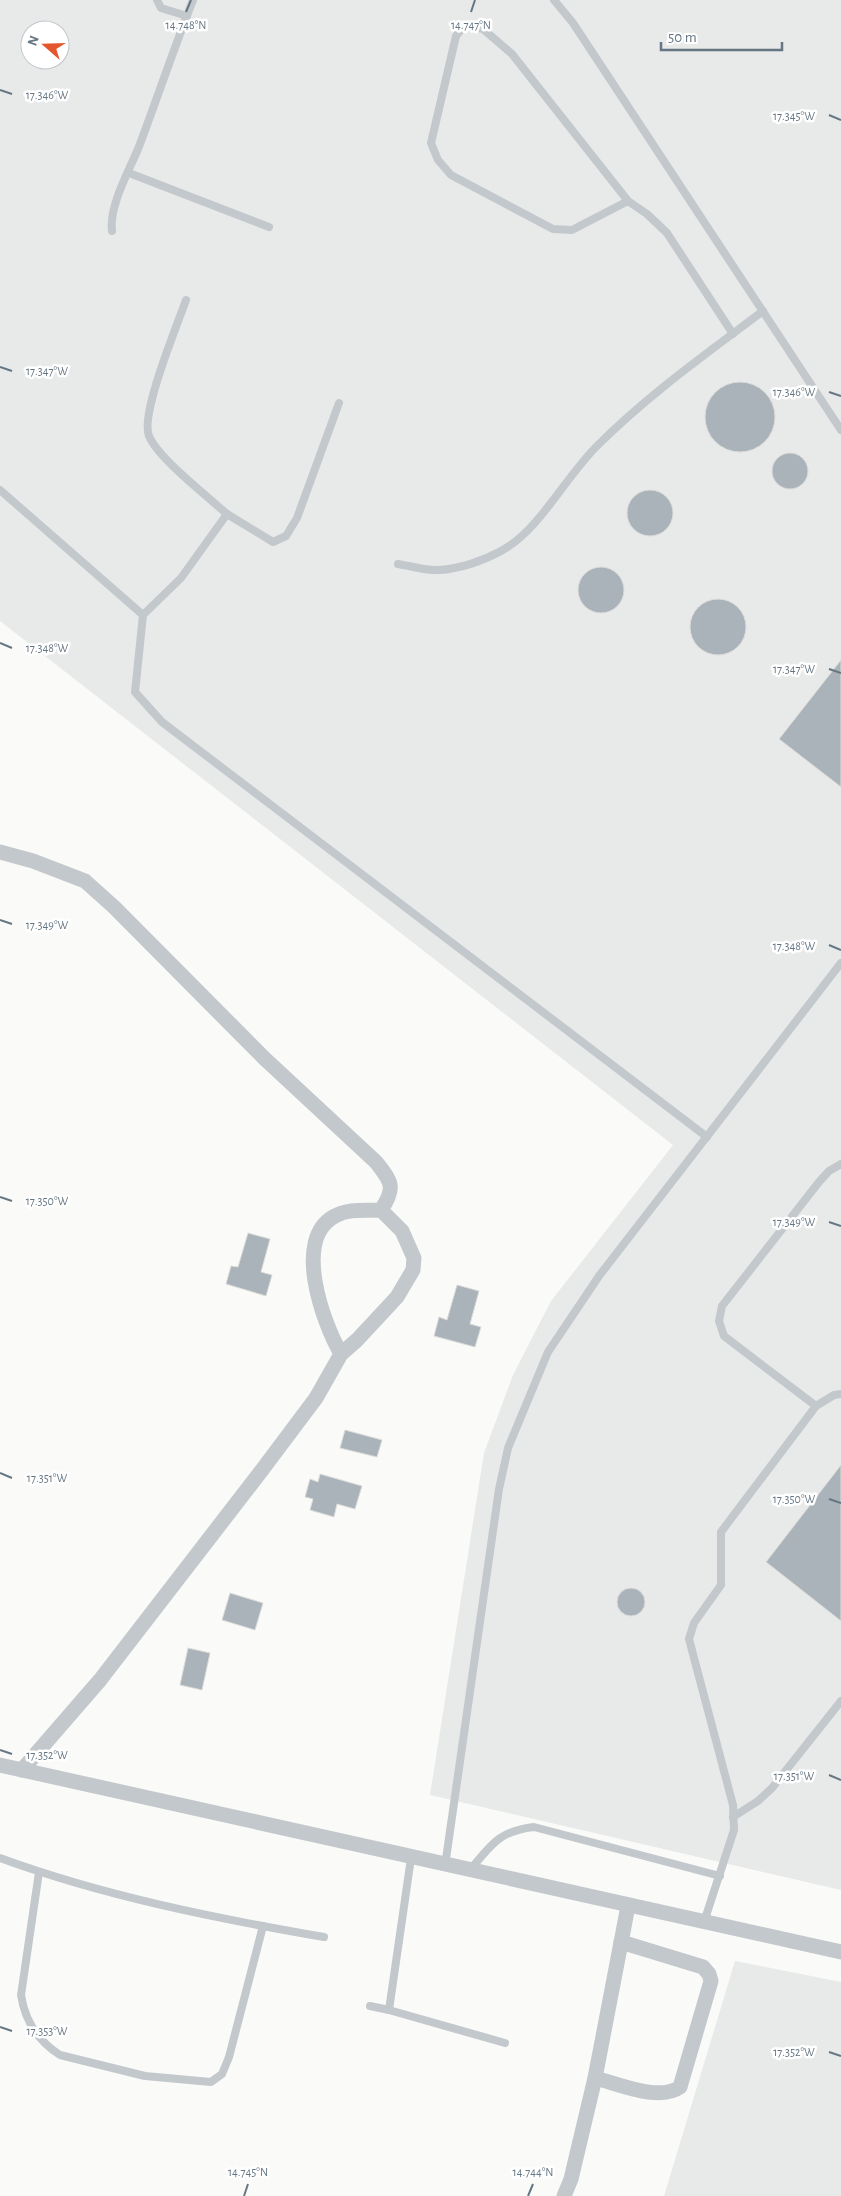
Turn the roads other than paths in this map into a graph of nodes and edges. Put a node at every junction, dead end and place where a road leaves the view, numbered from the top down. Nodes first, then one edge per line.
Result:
1 (158, 0) edge
2 (194, 0) edge
3 (554, 0) edge
4 (187, 16) junction
5 (129, 173) junction
6 (628, 201) junction
7 (269, 227) dead end
8 (112, 231) dead end
9 (186, 300) dead end
10 (763, 311) junction
11 (733, 334) junction
12 (339, 403) dead end
13 (841, 430) edge
14 (0, 490) edge
15 (227, 514) junction
16 (398, 564) dead end
17 (142, 615) junction
18 (0, 852) edge
19 (841, 963) edge
20 (707, 1137) junction
21 (841, 1164) edge
22 (381, 1210) junction
23 (341, 1354) junction
24 (841, 1394) edge
25 (816, 1406) junction
26 (841, 1701) edge
27 (0, 1765) edge
28 (22, 1770) junction
29 (734, 1817) junction
30 (0, 1858) edge
31 (411, 1858) junction
32 (445, 1866) junction
33 (470, 1871) junction
34 (39, 1872) junction
35 (720, 1876) junction
36 (628, 1906) junction
37 (704, 1922) junction
38 (263, 1926) junction
39 (324, 1936) dead end
40 (621, 1942) junction
41 (841, 1952) edge
42 (370, 2006) dead end
43 (389, 2010) junction
44 (505, 2043) dead end
45 (595, 2078) junction
46 (564, 2196) edge

1 - 4 lane
2 - 4 lane
3 - 10 lane
4 - 5 lane
5 - 7 lane
5 - 8 lane
6 - 6 lane
6 - 11 lane
9 - 15 lane
10 - 11 lane
10 - 13 lane
11 - 16 lane
12 - 15 lane
14 - 17 lane
15 - 17 lane
17 - 20 lane
18 - 22 street
19 - 20 lane
20 - 32 lane
21 - 25 lane
22 - 23 street
22 - 23 street
23 - 28 street
24 - 25 lane
25 - 29 lane
26 - 29 lane
27 - 28 street
28 - 31 street
29 - 35 lane
30 - 34 lane
31 - 32 street
31 - 43 lane
32 - 33 street
33 - 35 lane
33 - 36 street
34 - 38 lane
34 - 38 lane
35 - 37 lane
36 - 37 street
36 - 40 street
37 - 41 street
38 - 39 lane
40 - 45 street
40 - 45 street
42 - 43 lane
43 - 44 lane
45 - 46 street

